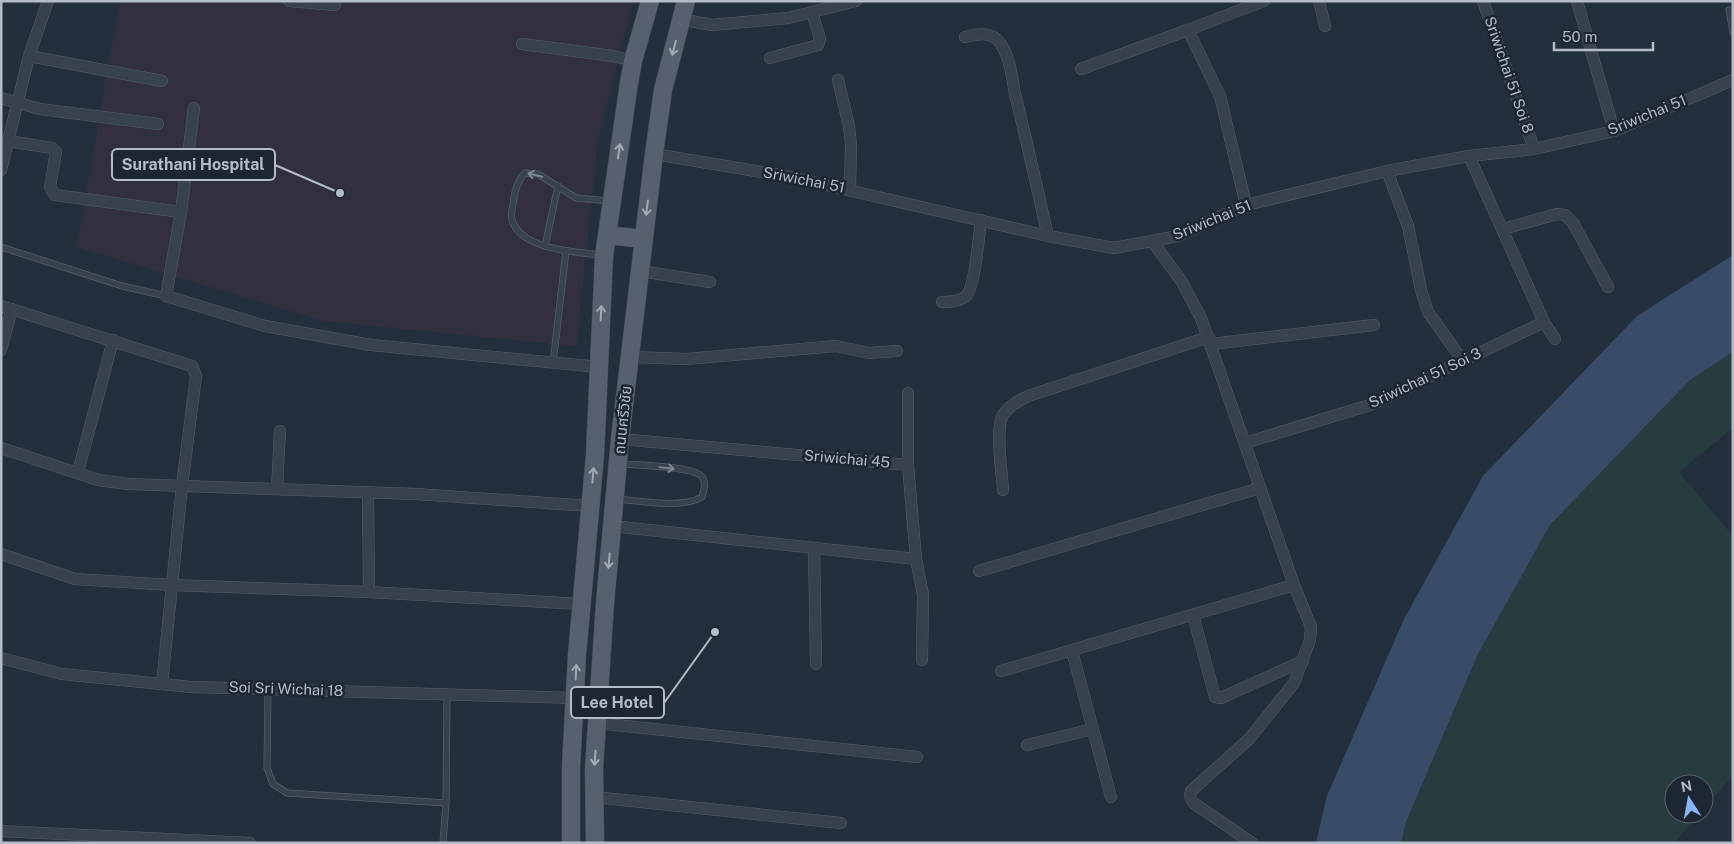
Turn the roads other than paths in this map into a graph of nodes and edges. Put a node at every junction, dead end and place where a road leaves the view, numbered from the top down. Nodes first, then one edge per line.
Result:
1 (48, 1) edge
2 (289, 1) edge
3 (650, 1) edge
4 (686, 1) edge
5 (856, 1) edge
6 (1264, 1) edge
7 (1319, 1) edge
8 (1483, 1) edge
9 (1577, 1) edge
10 (335, 6) dead end
11 (1729, 10) dead end
12 (812, 12) junction
13 (682, 19) junction
14 (1325, 26) dead end
15 (1188, 30) junction
16 (1733, 32) edge
17 (965, 37) dead end
18 (522, 44) dead end
19 (29, 56) junction
20 (770, 58) dead end
21 (633, 61) junction
22 (1081, 70) dead end
23 (838, 80) dead end
24 (162, 81) dead end
25 (1732, 82) edge
26 (1, 98) edge
27 (18, 103) junction
28 (194, 108) dead end
29 (158, 124) dead end
30 (1614, 131) junction
31 (8, 141) junction
32 (1534, 149) junction
33 (654, 154) junction
34 (1469, 156) junction
35 (1, 170) edge
36 (1387, 171) junction
37 (558, 186) junction
38 (850, 190) junction
39 (612, 201) junction
40 (1246, 205) junction
41 (181, 212) junction
42 (981, 220) junction
43 (1503, 229) junction
44 (607, 235) junction
45 (1048, 236) junction
46 (644, 239) junction
47 (1152, 241) junction
48 (545, 246) junction
49 (1, 247) edge
50 (566, 251) junction
51 (604, 256) junction
52 (640, 271) junction
53 (710, 282) dead end
54 (1608, 288) dead end
55 (166, 296) junction
56 (942, 302) dead end
57 (7, 308) edge
58 (1544, 322) junction
59 (1374, 325) dead end
60 (1555, 339) dead end
61 (113, 340) junction
62 (1210, 341) junction
63 (1, 350) edge
64 (897, 351) dead end
65 (630, 357) junction
66 (1463, 361) junction
67 (553, 363) junction
68 (599, 367) junction
69 (908, 392) dead end
70 (280, 431) dead end
71 (620, 439) junction
72 (1245, 443) junction
73 (1, 448) edge
74 (618, 464) junction
75 (908, 465) junction
76 (78, 472) junction
77 (182, 486) junction
78 (1260, 488) junction
79 (277, 489) junction
80 (1004, 490) dead end
81 (368, 492) junction
82 (614, 499) junction
83 (590, 506) junction
84 (612, 526) junction
85 (814, 548) junction
86 (1, 554) edge
87 (916, 559) junction
88 (979, 571) dead end
89 (172, 585) junction
90 (1294, 585) junction
91 (370, 592) junction
92 (581, 604) junction
93 (1193, 615) junction
94 (1072, 651) junction
95 (1, 658) edge
96 (922, 660) dead end
97 (1303, 661) junction
98 (816, 664) dead end
99 (1001, 671) dead end
100 (162, 684) junction
101 (268, 689) junction
102 (447, 694) junction
103 (574, 698) junction
104 (597, 723) junction
105 (1093, 729) junction
106 (1027, 745) dead end
107 (917, 757) dead end
108 (594, 797) junction
109 (1112, 797) dead end
110 (446, 803) junction
111 (841, 823) dead end
112 (1, 831) edge
113 (250, 843) edge
114 (443, 843) edge
115 (571, 843) edge
116 (594, 843) edge
117 (1252, 843) edge

1 - 19 street
2 - 10 street
3 - 21 main road, ถนนศรีวิชัย
4 - 13 main road, ถนนศรีวิชัย
5 - 12 street
6 - 15 street
7 - 14 street
8 - 32 street, Sriwichai 51 Soi 8
9 - 30 street
11 - 16 lane
12 - 13 street
12 - 20 street
13 -> 33 main road, ถนนศรีวิชัย
15 - 22 street
15 - 40 street
17 - 45 street
18 - 21 street
19 - 24 street
19 - 27 street
39 -> 21 main road, ถนนศรีวิชัย
23 - 38 street
25 - 30 street, Sriwichai 51
26 - 27 street
27 - 29 street
27 - 31 street
28 - 41 street
30 - 32 street, Sriwichai 51
31 - 35 street
31 - 41 street
32 - 34 street, Sriwichai 51
33 - 38 street, Sriwichai 51
33 -> 46 main road, ถนนศรีวิชัย
34 - 36 street, Sriwichai 51
34 - 43 street
36 - 40 street, Sriwichai 51
36 - 66 street
37 - 39 lane
37 - 48 lane
37 -> 48 lane
38 - 42 street, Sriwichai 51
39 - 44 main road, ถนนศรีวิชัย
40 - 47 street, Sriwichai 51
41 - 55 street
42 - 45 street, Sriwichai 51
42 - 56 street
43 - 54 street
43 - 58 street
44 - 46 main road
44 - 51 main road, ถนนศรีวิชัย
45 - 47 street, Sriwichai 51
46 - 52 main road, ถนนศรีวิชัย
47 - 62 street
48 - 50 lane
49 - 55 lane
50 - 51 lane
50 - 67 lane
68 -> 51 main road, ถนนศรีวิชัย
52 - 53 street
52 - 65 main road, ถนนศรีวิชัย
55 - 67 street
57 - 61 street
57 - 63 street
58 - 60 street
58 - 66 street, Sriwichai 51 Soi 3
59 - 62 street
61 - 76 street
61 - 77 street
62 - 72 street
62 - 80 street
64 - 65 street
65 - 71 main road, ถนนศรีวิชัย
66 - 72 street, Sriwichai 51 Soi 3
67 - 68 street
83 -> 68 main road, ถนนศรีวิชัย
69 - 75 street
70 - 79 street
71 - 74 main road, ถนนศรีวิชัย
71 - 75 street, Sriwichai 45
72 - 78 street
73 - 76 street
74 - 82 main road, ถนนศรีวิชัย
74 -> 82 lane
75 - 87 street, Sriwichai 45
76 - 77 street
77 - 79 street
77 - 89 street
78 - 88 street
78 - 90 street
79 - 81 street
81 - 83 street
81 - 91 street
82 - 84 main road, ถนนศรีวิชัย
83 - 92 main road, ถนนศรีวิชัย
84 - 85 street
84 -> 104 main road, ถนนศรีวิชัย
85 - 87 street
85 - 98 street
86 - 89 street
87 - 96 street, Sriwichai 45
89 - 91 street
89 - 100 street
90 - 93 street
90 - 97 street
91 - 92 street
103 -> 92 main road, ถนนศรีวิชัย
93 - 94 street
93 - 97 street
94 - 99 street
94 - 105 street
95 - 100 street, Soi Sri Wichai 18
97 - 117 street
100 - 101 street, Soi Sri Wichai 18
101 - 102 street, Soi Sri Wichai 18
101 - 110 lane
102 - 103 street, Soi Sri Wichai 18
102 - 110 lane
103 - 115 main road, ถนนศรีวิชัย
104 - 107 street
104 -> 108 main road, ถนนศรีวิชัย
105 - 106 street
105 - 109 street
108 - 111 street
108 - 116 main road, ถนนศรีวิชัย
110 - 114 lane
112 - 113 street

